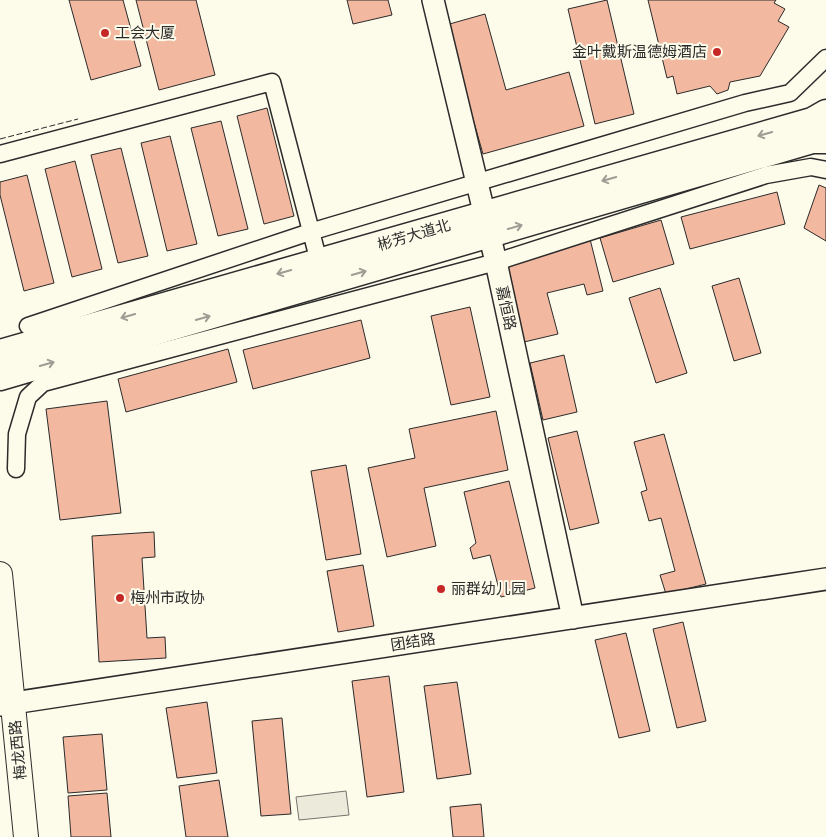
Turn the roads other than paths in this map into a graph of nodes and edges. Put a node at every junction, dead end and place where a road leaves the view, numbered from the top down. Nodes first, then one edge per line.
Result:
1 (433, 0) edge
2 (826, 58) edge
3 (826, 113) edge
4 (826, 140) edge
5 (0, 154) edge
6 (826, 170) edge
7 (477, 182) junction
8 (488, 224) junction
9 (310, 232) junction
10 (319, 262) junction
11 (496, 262) junction
12 (28, 326) dead end
13 (0, 353) edge
14 (0, 377) edge
15 (16, 469) dead end
16 (0, 574) edge
17 (826, 579) edge
18 (573, 618) junction
19 (7, 704) edge
20 (26, 837) edge

1 - 7 street, 嘉恒路
2 - 7 street
3 -> 8 main road, 彬芳大道北
8 -> 4 main road, 彬芳大道北
5 - 9 street
6 - 11 street
7 - 8 street, 嘉恒路
7 - 9 street
8 - 10 main road, 彬芳大道北
8 - 11 street, 嘉恒路
14 -> 8 main road, 彬芳大道北
9 - 10 street
9 - 12 street
10 -> 13 main road, 彬芳大道北
11 - 15 street
11 - 18 street, 嘉恒路
16 - 19 main road, 梅龙西路
17 - 18 street, 团结路
18 - 19 street, 团结路
19 - 20 main road, 梅龙西路

